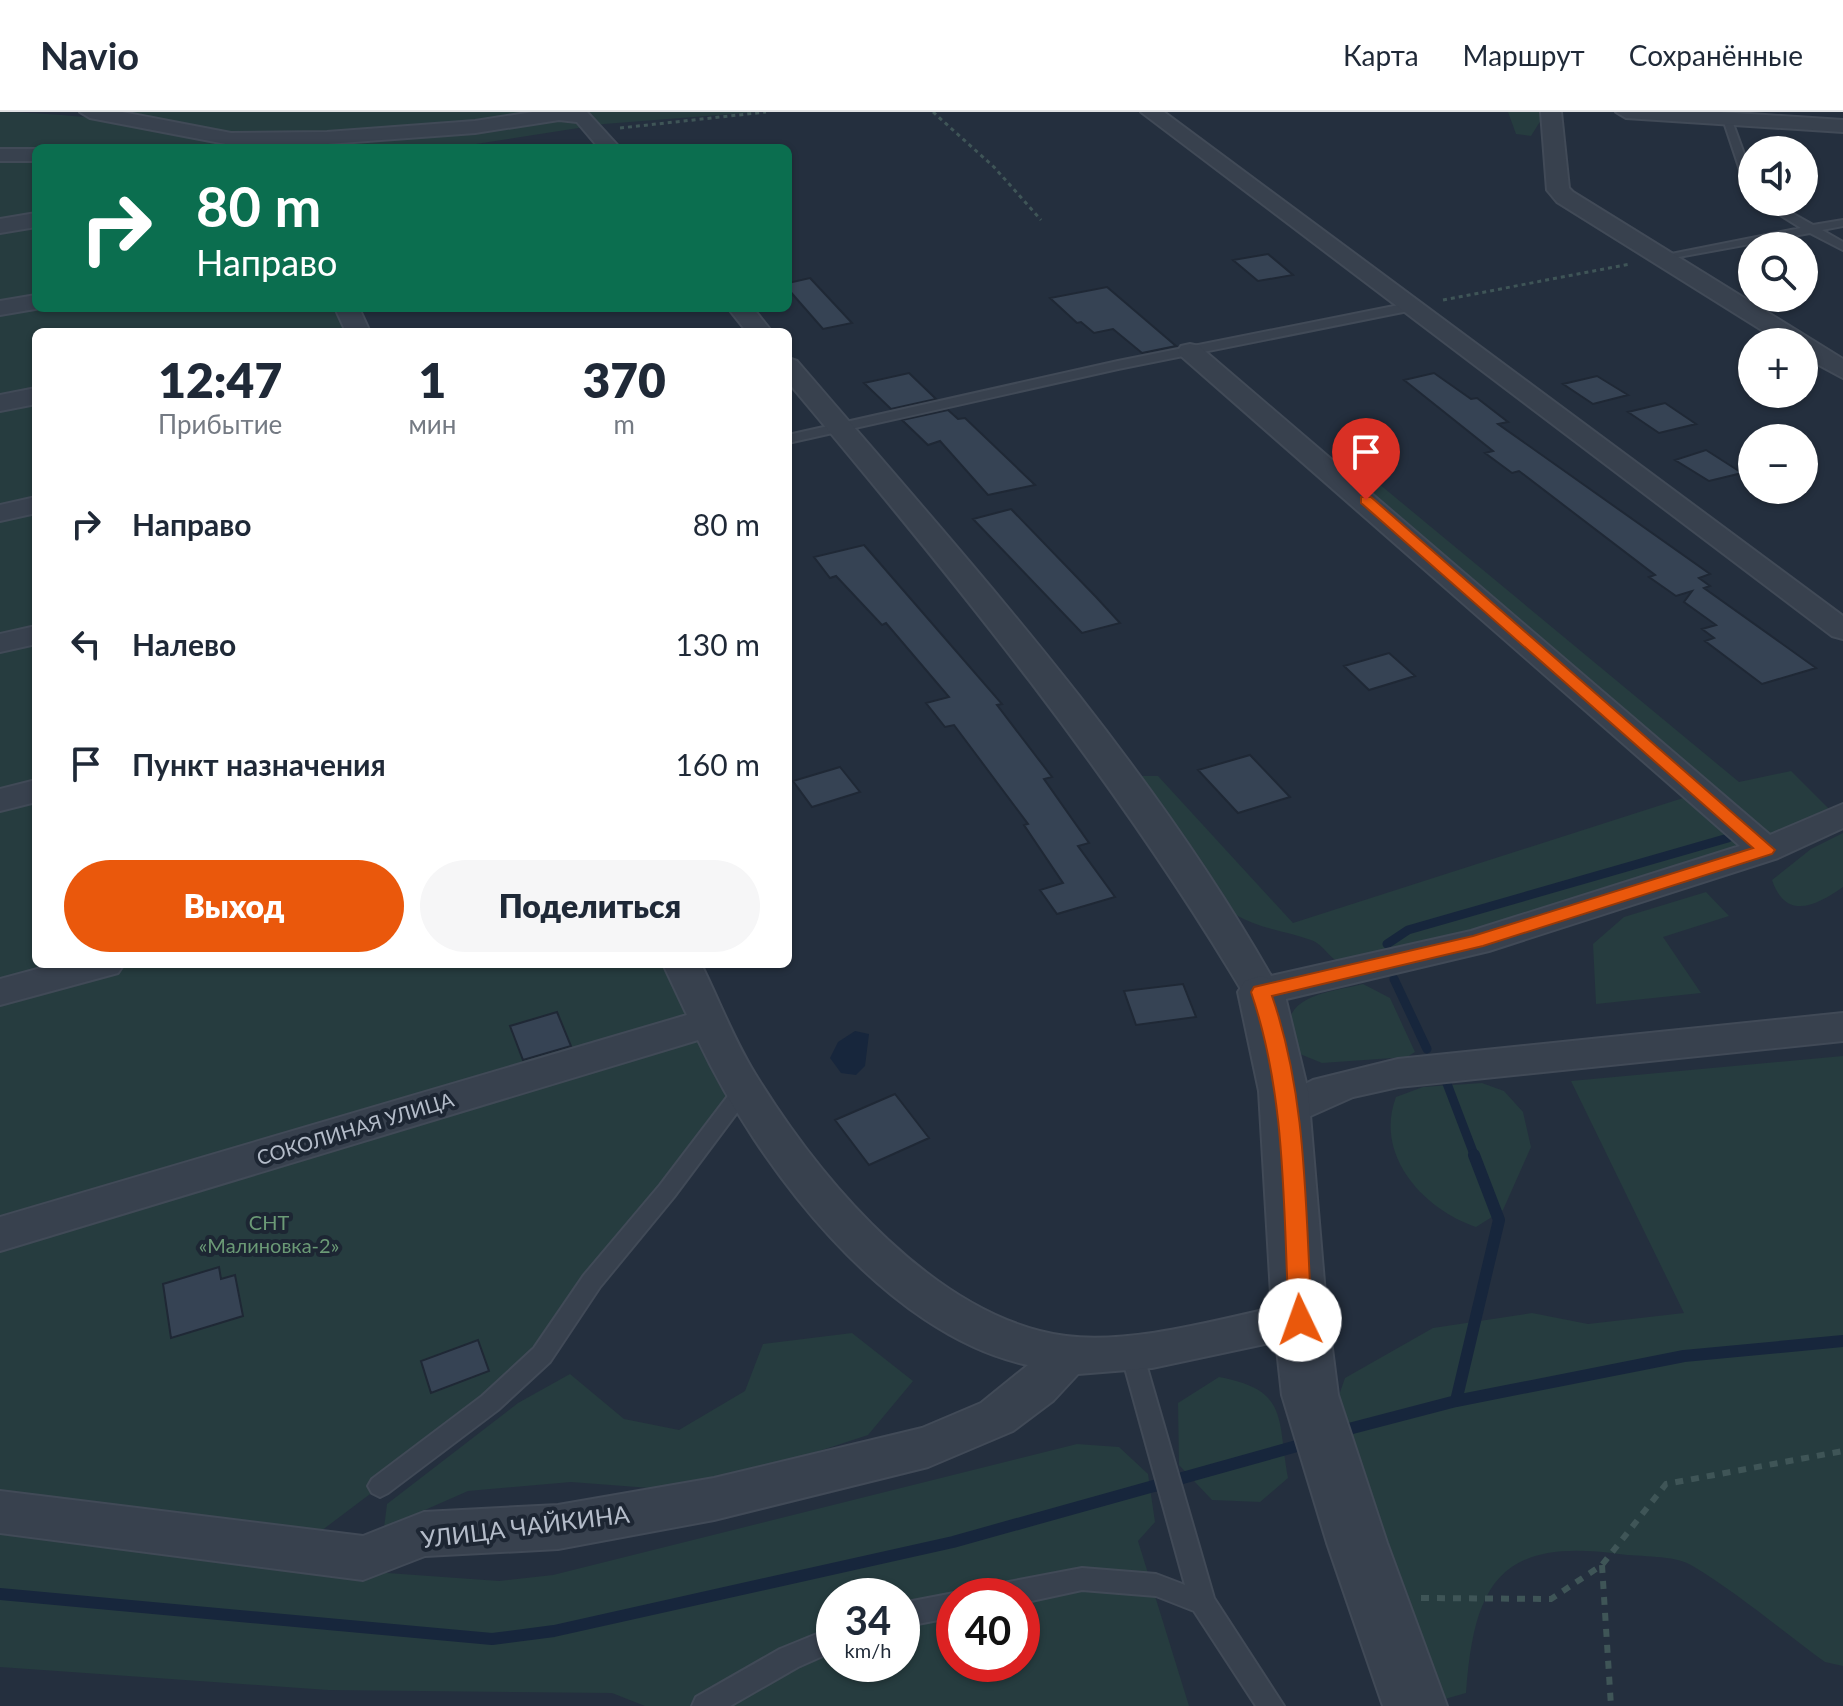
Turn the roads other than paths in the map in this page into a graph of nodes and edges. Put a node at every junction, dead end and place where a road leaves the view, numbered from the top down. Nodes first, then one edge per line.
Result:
1 (90, 112) edge
2 (1151, 112) edge
3 (1551, 112) edge
4 (1626, 112) edge
5 (1726, 118) junction
6 (1843, 126) edge
7 (237, 143) edge
8 (606, 144) edge
9 (1738, 152) edge
10 (0, 155) edge
11 (32, 155) edge
12 (1788, 216) edge
13 (32, 221) edge
14 (1843, 223) edge
15 (0, 226) edge
16 (1811, 229) junction
17 (1843, 247) edge
18 (1662, 257) junction
19 (32, 303) edge
20 (1409, 307) junction
21 (0, 308) edge
22 (743, 312) edge
23 (757, 328) edge
24 (1776, 328) edge
25 (1190, 351) junction
26 (1818, 355) edge
27 (1843, 370) edge
28 (792, 371) edge
29 (32, 397) edge
30 (0, 403) edge
31 (840, 428) junction
32 (792, 438) edge
33 (32, 506) edge
34 (0, 513) edge
35 (1843, 630) edge
36 (32, 636) edge
37 (0, 643) edge
38 (32, 792) edge
39 (0, 800) edge
40 (1843, 815) edge
41 (1766, 850) junction
42 (90, 968) edge
43 (684, 968) edge
44 (0, 992) edge
45 (1261, 992) junction
46 (711, 1022) junction
47 (1843, 1027) edge
48 (744, 1089) junction
49 (1288, 1111) junction
50 (0, 1234) edge
51 (1300, 1320) junction
52 (1131, 1350) junction
53 (1067, 1355) junction
54 (380, 1486) dead end
55 (0, 1512) edge
56 (1040, 1588) edge
57 (1203, 1603) junction
58 (816, 1647) edge
59 (705, 1706) edge
60 (1271, 1706) edge
61 (1415, 1706) edge

1 - 7 street
2 - 20 street
3 - 18 street
4 - 5 street
5 - 6 street
5 - 9 lane
7 - 8 street
10 - 11 street
12 - 16 lane
13 - 15 street
14 - 16 lane
16 - 17 lane
16 - 18 lane
18 - 24 street
19 - 21 street
20 - 25 lane
20 - 35 street
22 - 23 street
25 - 31 lane
25 - 41 street
26 - 27 street
28 - 31 street
29 - 30 street
31 - 32 lane
31 - 45 street
33 - 34 street
36 - 37 street
38 - 39 street
40 - 41 street
41 - 45 street
42 - 44 street
43 - 46 street
45 - 49 street
46 - 48 street
46 - 50 street, СОКОЛИНАЯ УЛИЦА
47 - 49 street
48 - 53 street
48 - 54 lane
49 - 51 street
51 - 52 street
51 - 61 street
52 - 53 street
52 - 57 lane
53 - 55 street, УЛИЦА ЧАЙКИНА
56 - 57 lane
57 - 60 lane
58 - 59 lane

